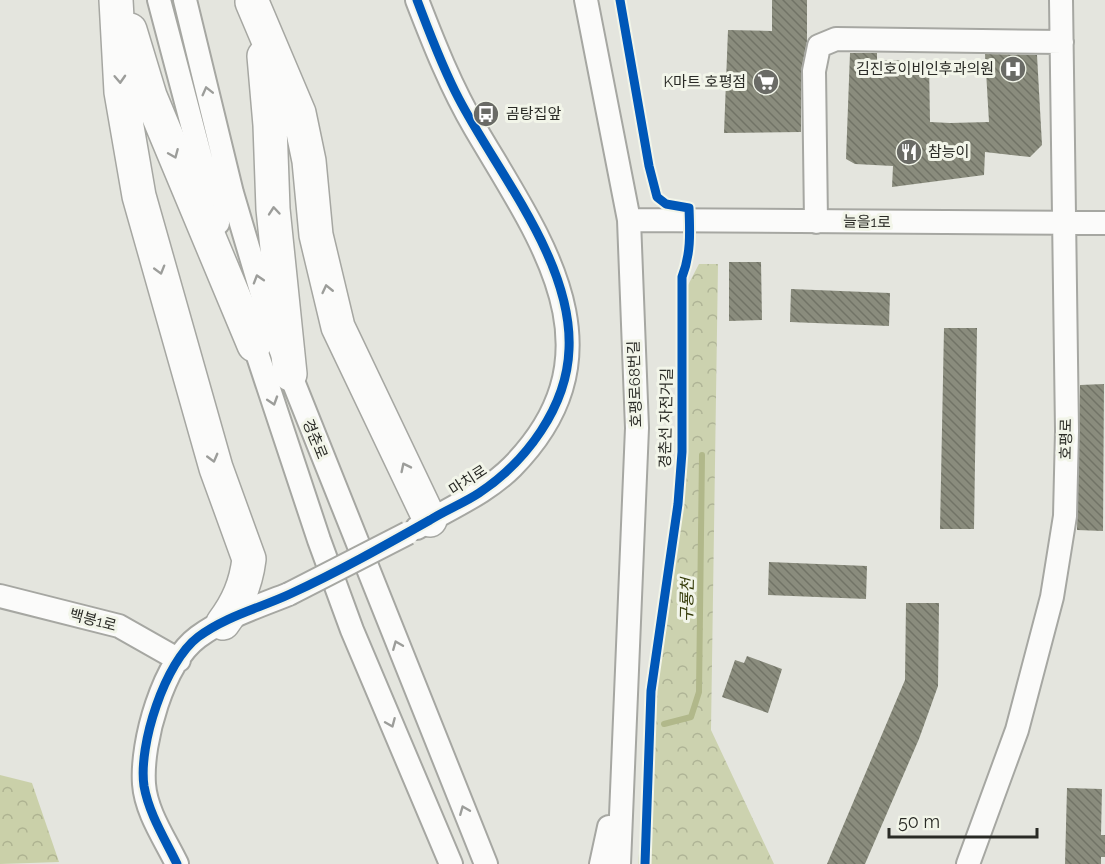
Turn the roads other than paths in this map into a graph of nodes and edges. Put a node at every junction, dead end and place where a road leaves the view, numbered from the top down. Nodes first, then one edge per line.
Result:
1 (116, 0) edge
2 (121, 0) edge
3 (159, 0) edge
4 (185, 0) edge
5 (417, 0) edge
6 (586, 0) edge
7 (1061, 0) edge
8 (251, 1) edge
9 (1062, 42) junction
10 (629, 220) junction
11 (816, 222) junction
12 (1105, 223) edge
13 (1065, 224) junction
14 (254, 345) junction
15 (290, 374) junction
16 (419, 526) junction
17 (0, 596) edge
18 (223, 623) junction
19 (179, 660) junction
20 (621, 772) junction
21 (177, 864) edge
22 (451, 864) edge
23 (486, 864) edge
24 (601, 864) edge
25 (619, 864) edge
26 (968, 864) edge

1 -> 18 highway
2 -> 14 highway
3 - 14 street, 경춘로
15 -> 4 street, 경춘로
5 - 16 street, 마치로
6 - 10 street, 호평로68번길
7 - 9 street, 호평로
15 -> 8 highway
16 -> 8 highway
9 - 11 street
9 - 13 street, 호평로
10 - 11 street, 늘을1로
10 - 20 street, 호평로68번길
11 - 13 street, 늘을1로
12 - 13 street, 늘을1로
13 - 26 street, 호평로
14 -> 22 street, 경춘로
23 -> 15 street, 경춘로
16 - 18 street, 마치로, bridge
17 - 19 street, 백봉1로
18 - 19 street, 마치로
19 - 21 street, 마치로
20 - 24 street
20 - 25 street

